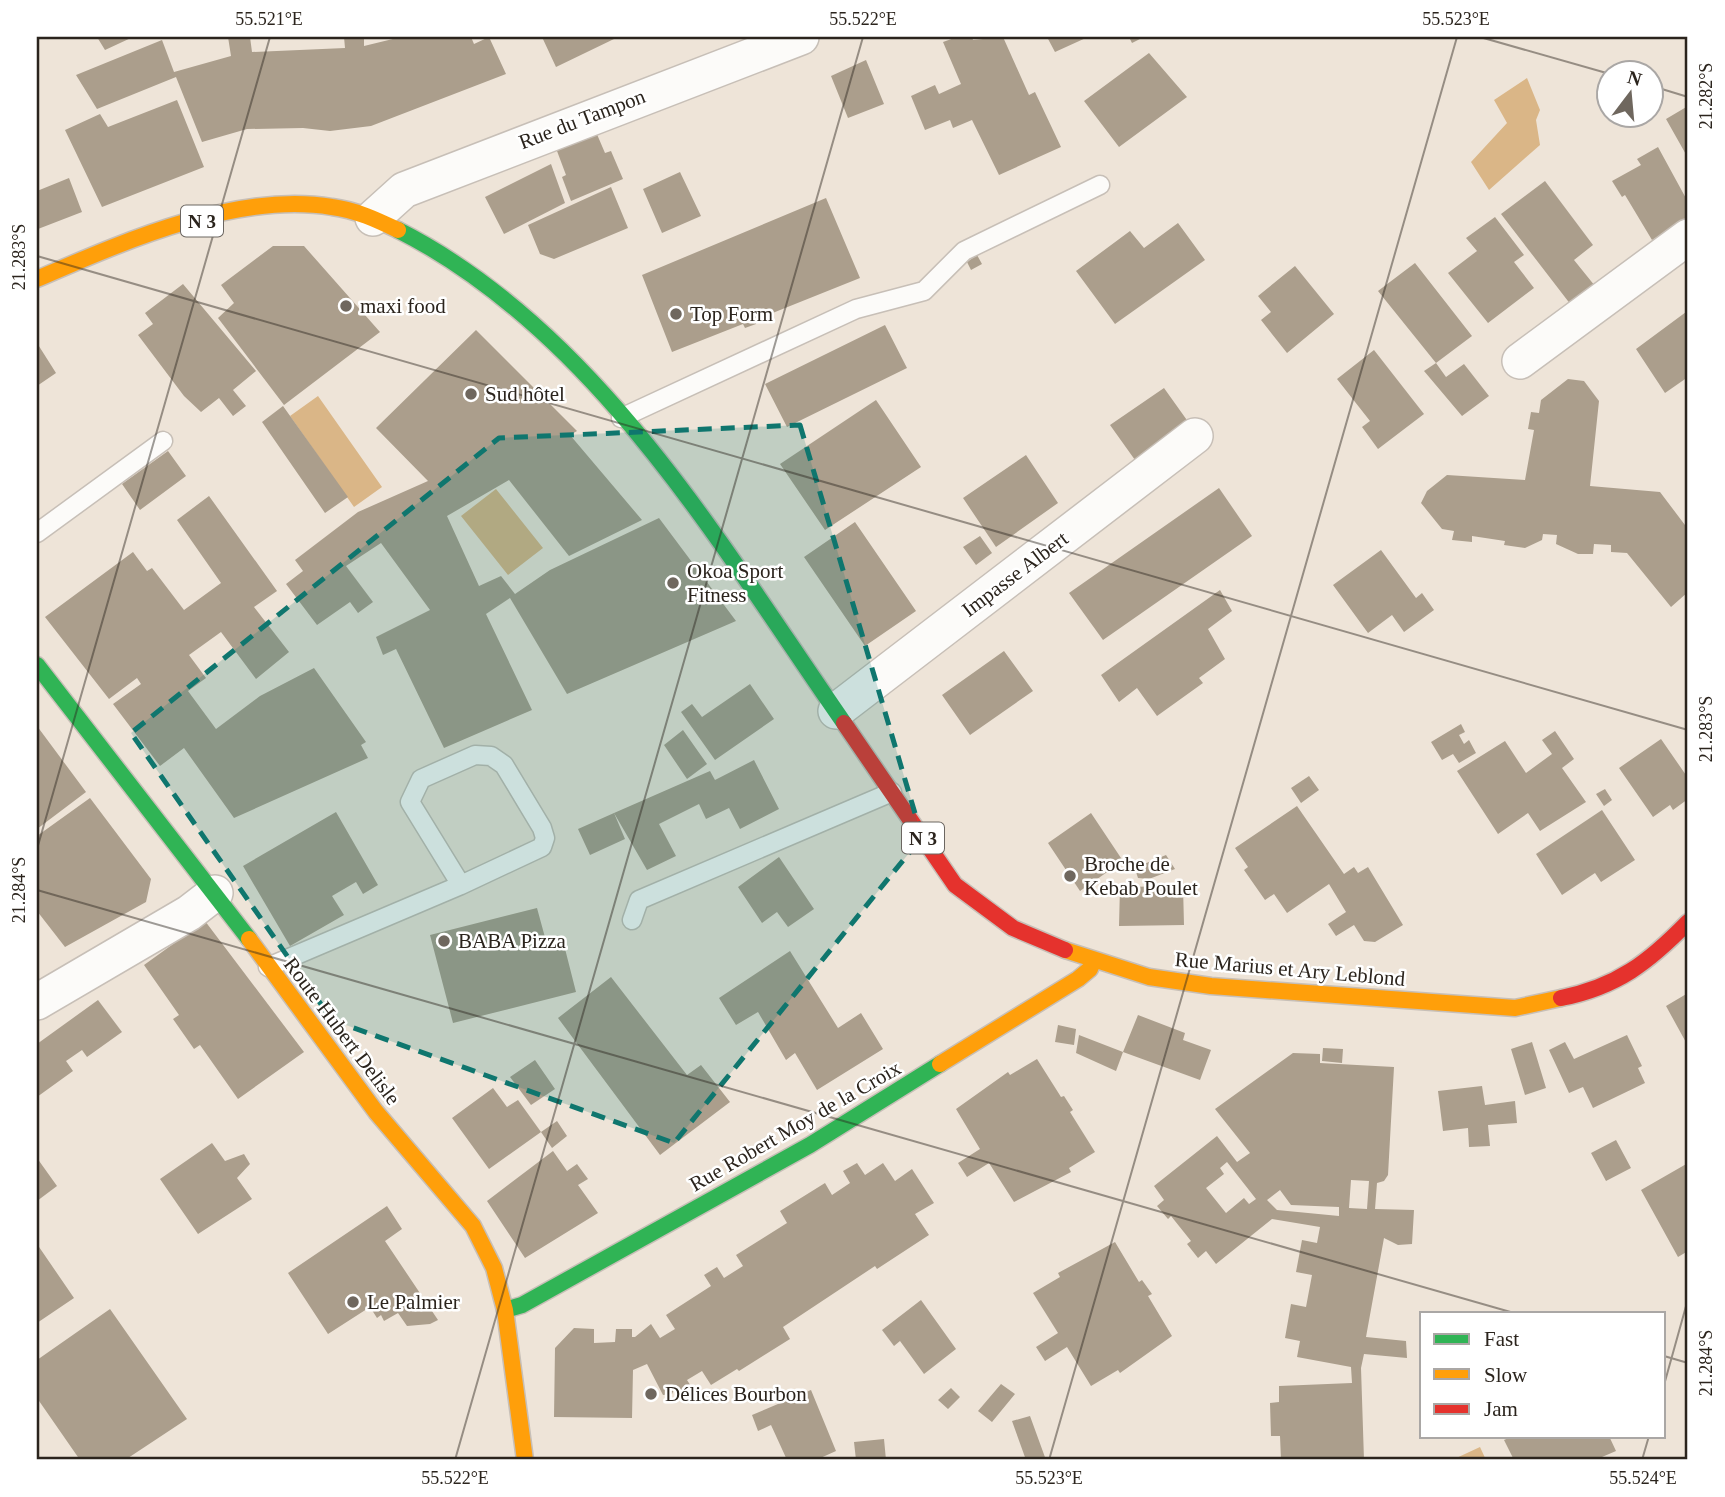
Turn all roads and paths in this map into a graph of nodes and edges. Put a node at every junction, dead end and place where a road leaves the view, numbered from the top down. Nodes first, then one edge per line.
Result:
1 (801, 37) edge
2 (1100, 184) dead end
3 (373, 218) junction
4 (1688, 237) edge
5 (37, 279) edge
6 (1520, 361) dead end
7 (621, 418) junction
8 (1195, 436) dead end
9 (163, 441) dead end
10 (37, 533) edge
11 (37, 664) edge
12 (836, 711) junction
13 (892, 792) junction
14 (461, 885) junction
15 (215, 893) junction
16 (632, 920) dead end
17 (1688, 922) edge
18 (1093, 961) junction
19 (268, 967) junction
20 (37, 1002) edge
21 (505, 1310) junction
22 (525, 1460) edge

1 - 3 street, Rue du Tampon
2 - 7 lane
3 - 5 main road, Rue Marius et Ary Leblond / N 3
3 - 7 main road, Rue Marius et Ary Leblond / N 3
4 - 6 street
7 - 12 main road, Rue Marius et Ary Leblond / N 3
8 - 12 street, Impasse Albert
9 - 10 lane
11 - 15 main road, Route Hubert Delisle
12 - 13 main road, Rue Marius et Ary Leblond / N 3
13 - 16 lane
13 - 18 main road, Rue Marius et Ary Leblond / N 3
14 - 14 lane
14 - 19 lane
15 - 19 main road, Route Hubert Delisle
15 - 20 street
17 - 18 main road, Rue Marius et Ary Leblond / N 3
18 - 21 main road, Rue Robert Moy de la Croix
19 - 21 main road, Route Hubert Delisle
21 - 22 main road, Route Hubert Delisle

